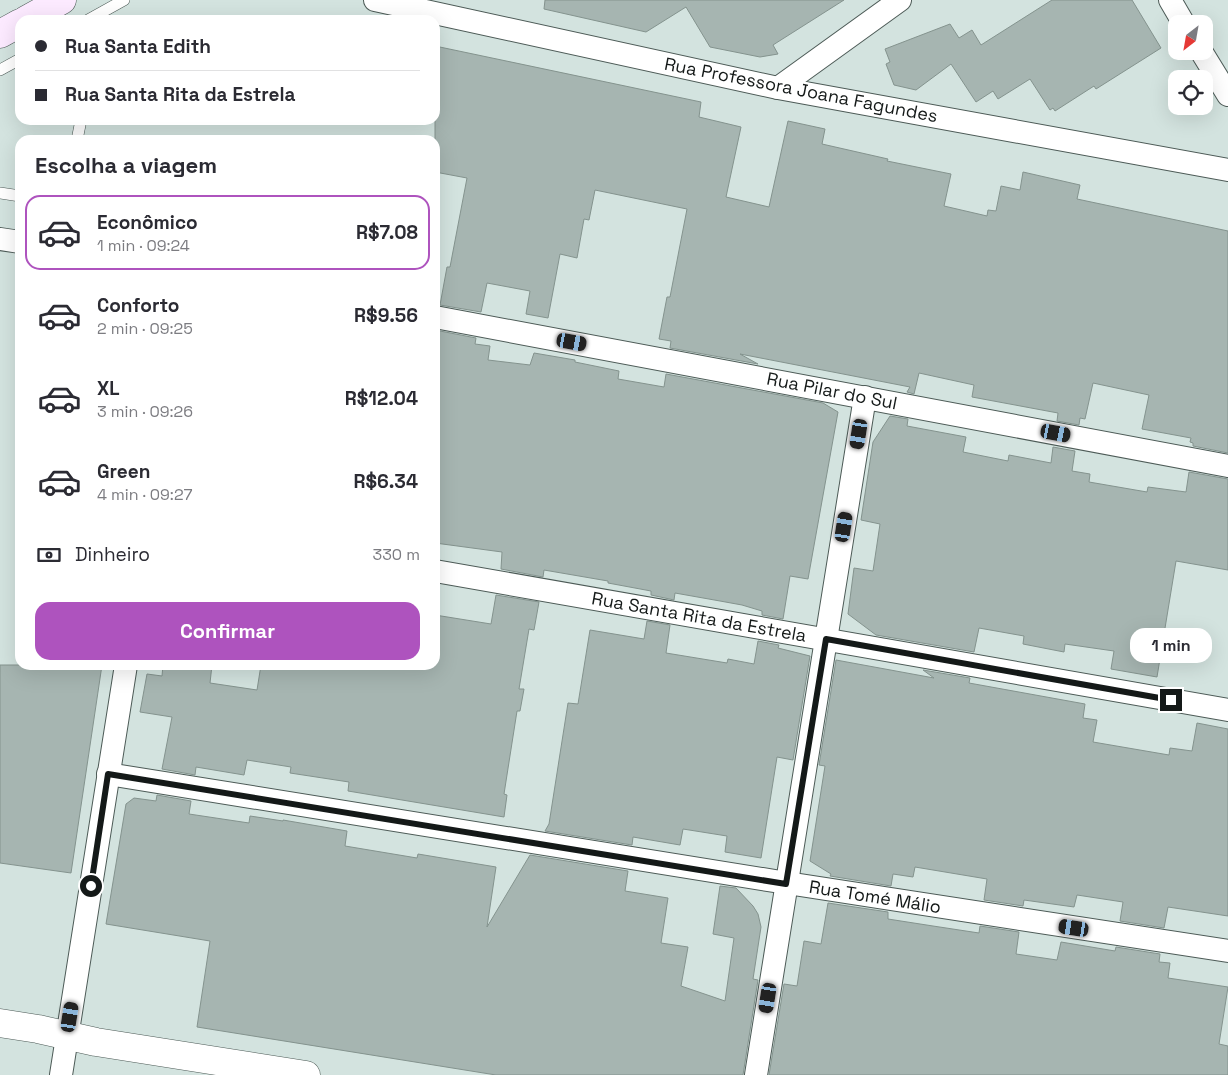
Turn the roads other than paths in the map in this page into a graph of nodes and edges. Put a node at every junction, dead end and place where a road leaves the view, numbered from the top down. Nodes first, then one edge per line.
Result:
1 (62, 0) edge
2 (124, 0) edge
3 (375, 0) edge
4 (900, 0) edge
5 (1170, 0) edge
6 (430, 5) edge
7 (35, 15) edge
8 (97, 15) edge
9 (1179, 15) edge
10 (15, 26) edge
11 (0, 34) edge
12 (1206, 60) edge
13 (15, 62) edge
14 (0, 70) edge
15 (778, 88) junction
16 (1228, 96) edge
17 (1228, 170) edge
18 (0, 193) edge
19 (15, 195) edge
20 (0, 238) edge
21 (15, 241) edge
22 (440, 318) edge
23 (865, 397) junction
24 (1228, 466) edge
25 (440, 572) edge
26 (826, 639) junction
27 (125, 670) edge
28 (1228, 710) edge
29 (108, 774) junction
30 (786, 884) junction
31 (1228, 951) edge
32 (0, 1023) edge
33 (67, 1036) junction
34 (61, 1075) edge
35 (306, 1075) edge
36 (756, 1075) edge

1 - 7 main road
2 - 8 lane
3 - 6 street, Rua Professora Joana Fagundes
4 - 15 street
5 - 9 street
6 - 15 street, Rua Professora Joana Fagundes
10 - 11 main road
12 - 16 street
13 - 14 lane
15 - 17 street, Rua Professora Joana Fagundes
18 - 19 lane
20 - 21 street
22 - 23 street, Rua Pilar do Sul
23 - 24 street, Rua Pilar do Sul
23 - 26 street
25 - 26 street, Rua Santa Rita da Estrela
26 - 28 street, Rua Santa Rita da Estrela
26 - 30 street
27 - 29 street
29 - 30 street, Rua Tomé Málio
29 - 33 street
30 - 31 street, Rua Tomé Málio
30 - 36 street
32 - 33 street
33 - 34 street
33 - 35 street

